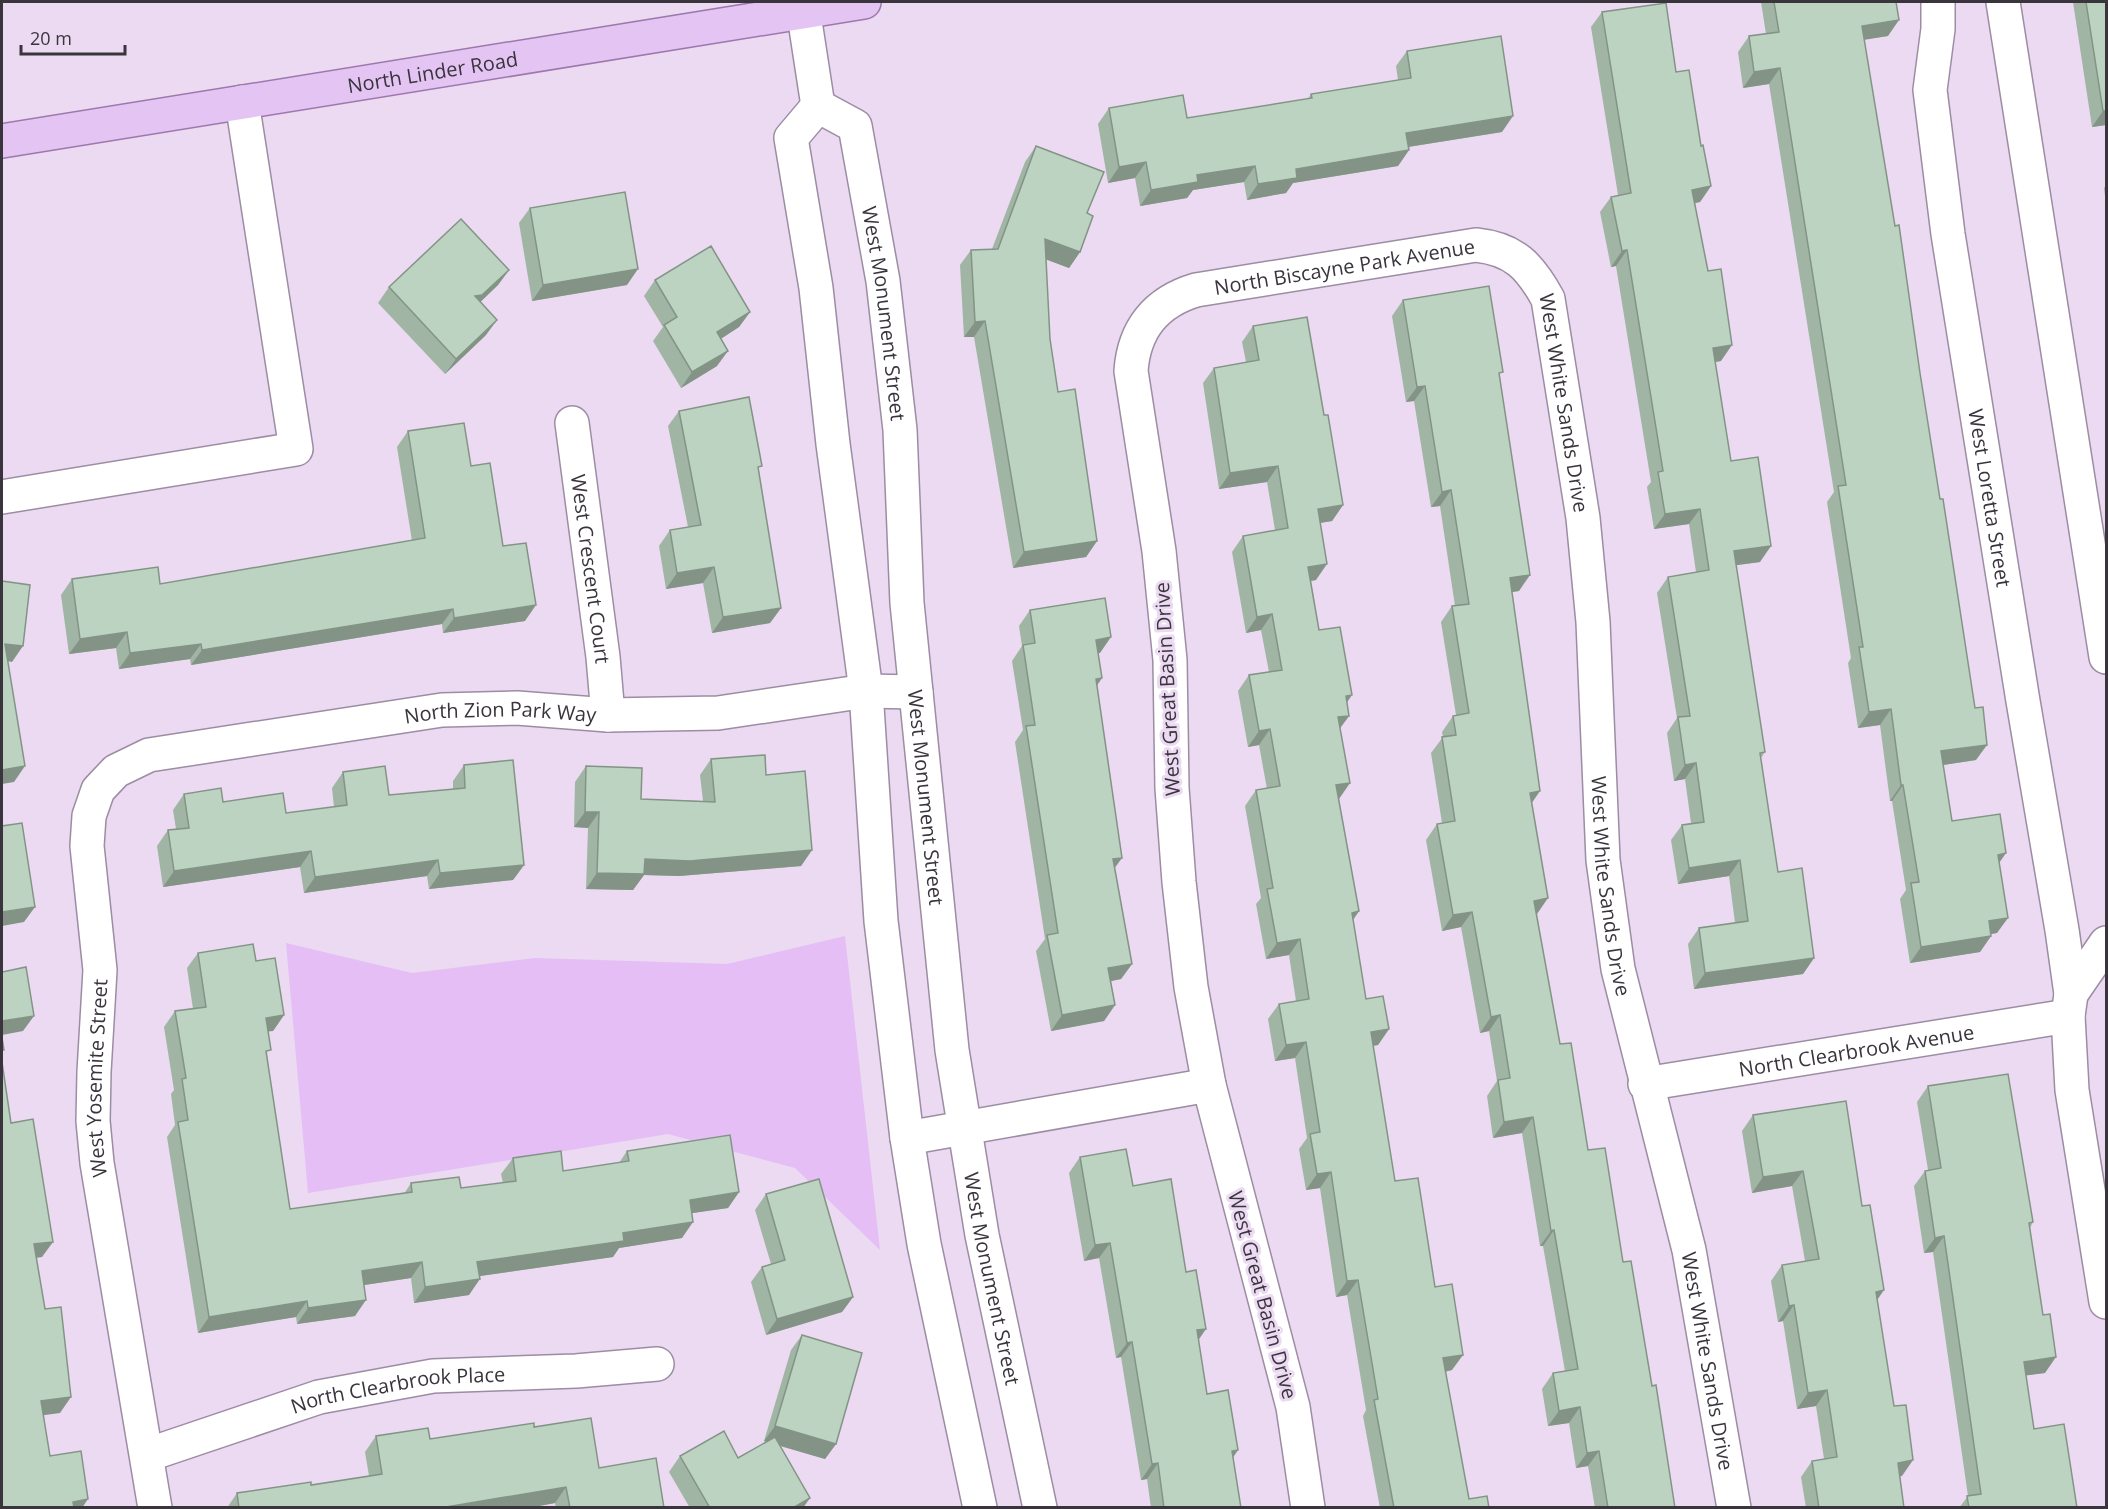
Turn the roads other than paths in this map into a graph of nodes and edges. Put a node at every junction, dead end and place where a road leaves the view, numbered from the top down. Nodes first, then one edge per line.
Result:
1 (864, 2) edge
2 (1938, 2) edge
3 (2003, 2) edge
4 (802, 6) edge
5 (242, 102) junction
6 (818, 106) junction
7 (2, 141) edge
8 (1524, 264) joint
9 (1164, 303) joint
10 (572, 423) dead end
11 (2, 497) edge
12 (2106, 657) edge
13 (866, 691) junction
14 (916, 692) junction
15 (608, 714) junction
16 (98, 790) joint
17 (2106, 943) edge
18 (2070, 1005) junction
19 (1645, 1084) junction
20 (1209, 1085) junction
21 (963, 1127) junction
22 (907, 1138) junction
23 (2099, 1200) edge
24 (2106, 1302) edge
25 (657, 1365) dead end
26 (147, 1455) junction
27 (155, 1508) edge
28 (980, 1508) edge
29 (1040, 1508) edge
30 (1308, 1508) edge
31 (1734, 1508) edge

1 - 4 main road, North Linder Road
2 - 18 street, West Loretta Street
3 - 12 street
4 - 5 main road, North Linder Road
4 - 6 street
5 - 7 main road, North Linder Road
5 - 11 street
6 - 13 street
6 - 14 street, West Monument Street
8 - 9 street, North Biscayne Park Avenue
8 - 19 street, West White Sands Drive
9 - 20 street, West Great Basin Drive
10 - 15 street, West Crescent Court
13 - 14 street, North Zion Park Way
13 - 15 street, North Zion Park Way
13 - 22 street
14 - 21 street, West Monument Street
15 - 16 street, North Zion Park Way
16 - 26 street, West Yosemite Street
17 - 18 street
18 - 19 street, North Clearbrook Avenue
18 - 23 street, West Loretta Street
19 - 31 street, West White Sands Drive
20 - 21 street
20 - 30 street, West Great Basin Drive
21 - 22 street
21 - 29 street, West Monument Street
22 - 28 street
23 - 24 street, West Loretta Street
25 - 26 street, North Clearbrook Place
26 - 27 street, West Yosemite Street

